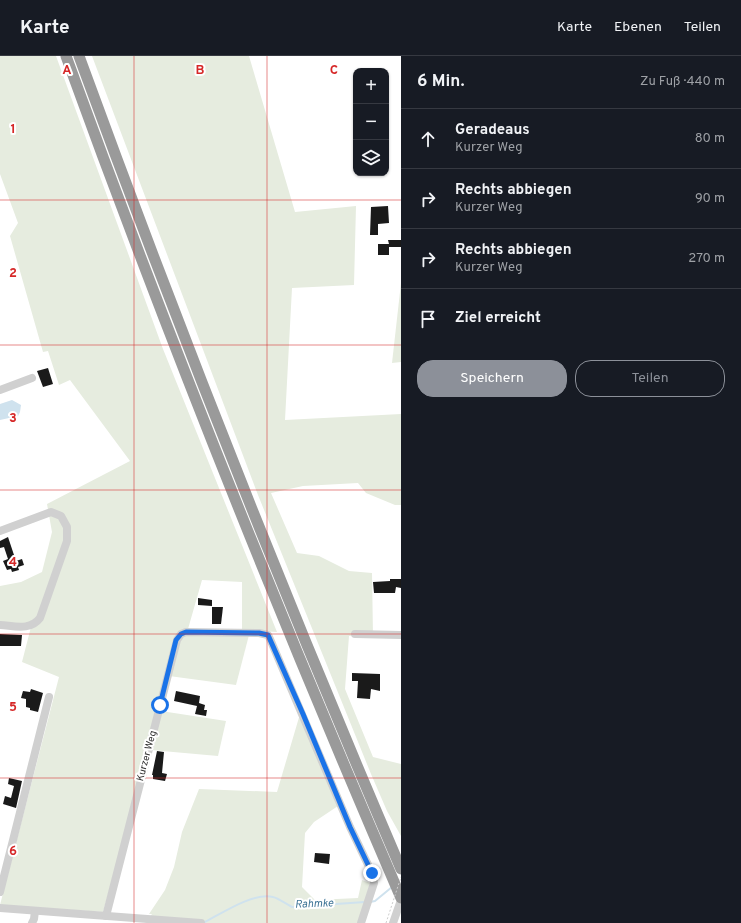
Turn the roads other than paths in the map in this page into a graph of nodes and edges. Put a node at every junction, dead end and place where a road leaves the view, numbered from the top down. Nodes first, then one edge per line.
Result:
1 (66, 56) edge
2 (79, 56) edge
3 (32, 378) dead end
4 (0, 390) edge
5 (0, 531) edge
6 (0, 625) edge
7 (354, 634) dead end
8 (401, 635) edge
9 (49, 697) dead end
10 (401, 869) edge
11 (397, 879) edge
12 (0, 892) edge
13 (400, 897) edge
14 (0, 908) edge
15 (34, 911) junction
16 (106, 916) junction
17 (195, 922) edge
18 (32, 923) edge
19 (201, 923) edge
20 (361, 923) edge
21 (393, 923) edge

1 - 11 highway
2 - 10 highway
3 - 4 street
5 - 6 street
7 - 8 street
9 - 12 street
11 - 13 highway, bridge
13 - 21 street
14 - 15 street
15 - 16 street
15 - 18 street
16 - 17 street
16 - 20 street, Kurzer Weg
17 - 19 street

